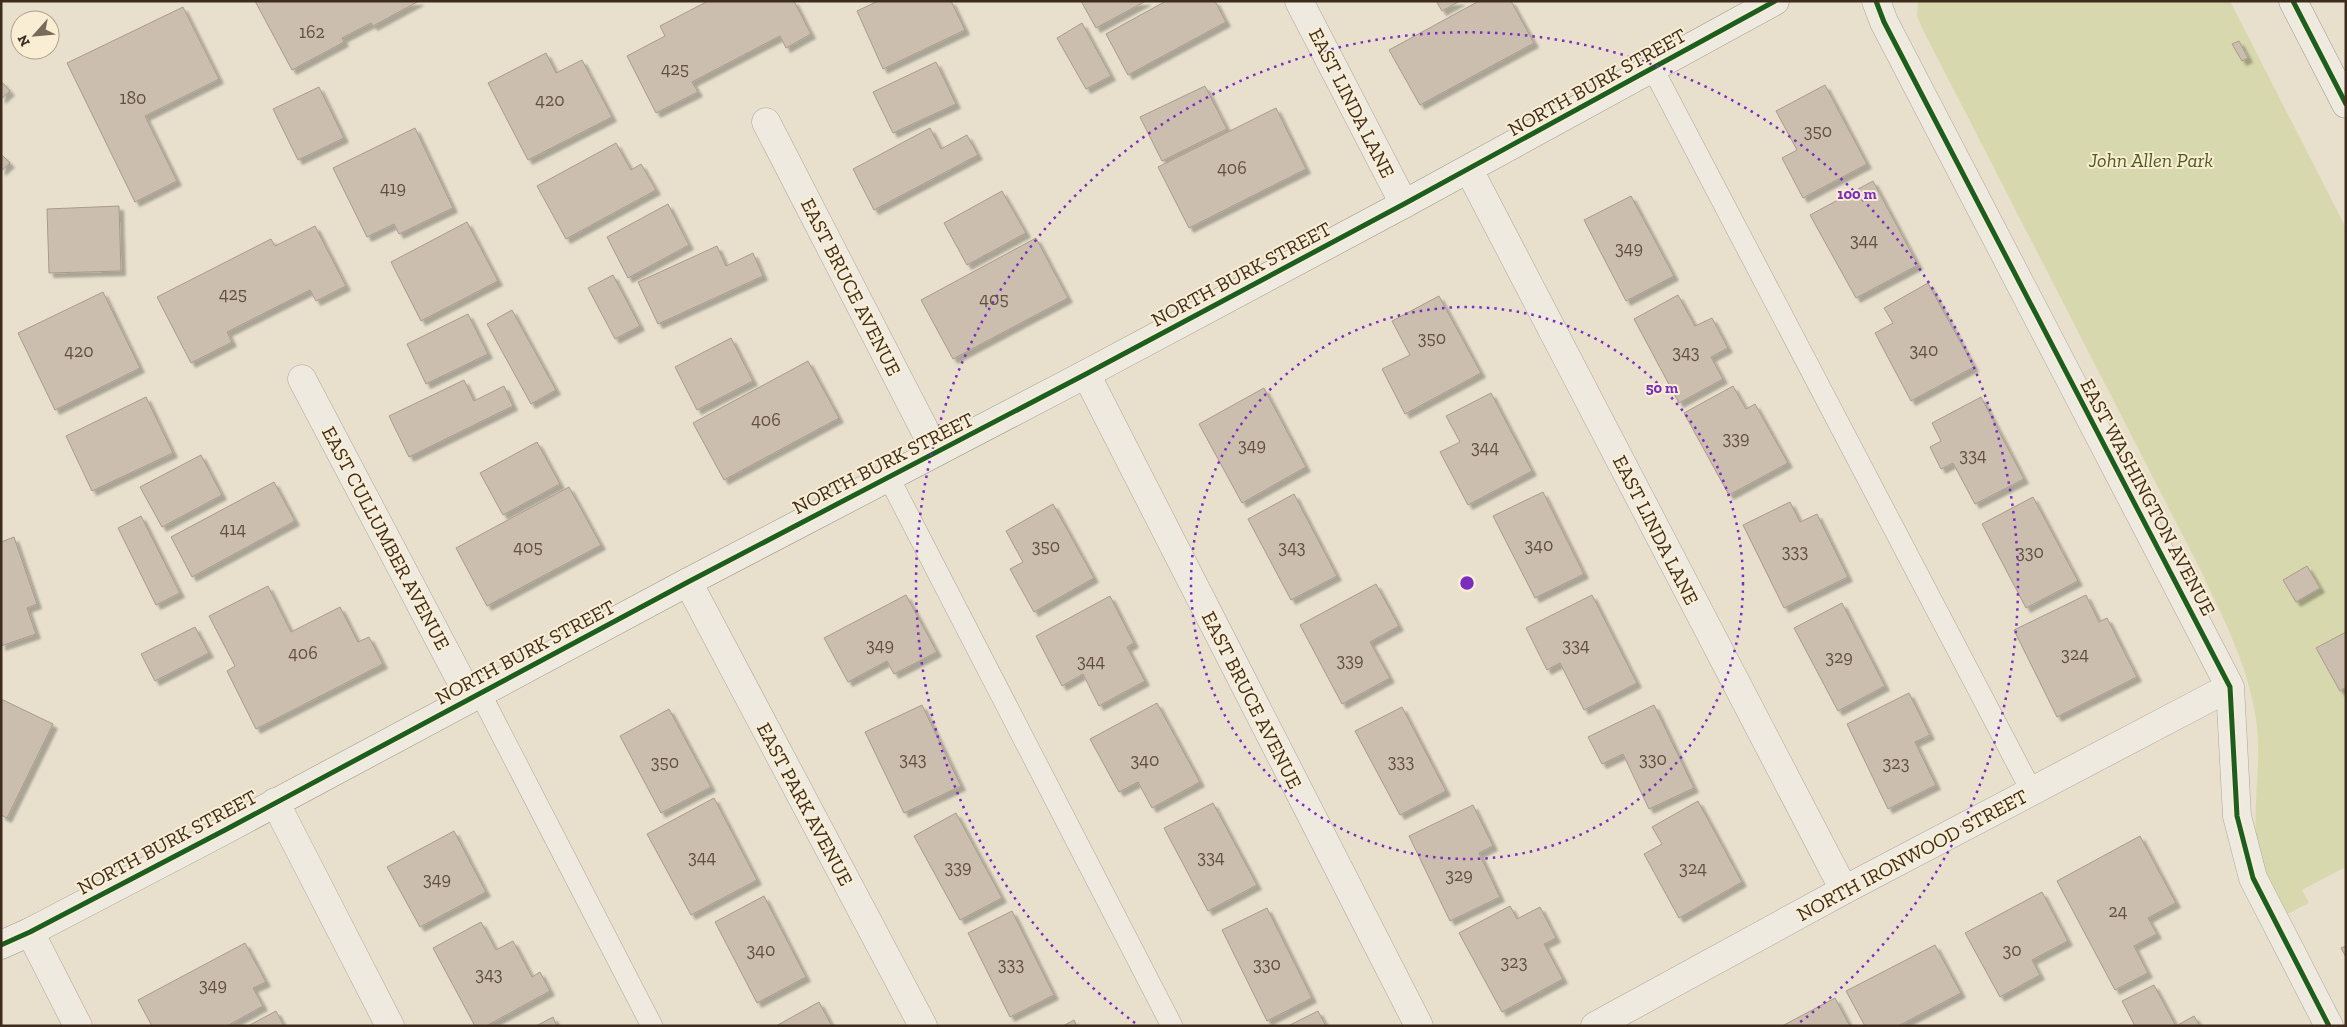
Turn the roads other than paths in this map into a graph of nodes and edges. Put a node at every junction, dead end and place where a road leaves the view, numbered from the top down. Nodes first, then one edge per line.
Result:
1 (1299, 1) edge
2 (1775, 1) edge
3 (1876, 1) edge
4 (2293, 1) edge
5 (1653, 69) junction
6 (2346, 104) edge
7 (766, 122) dead end
8 (1469, 170) junction
9 (1404, 204) junction
10 (1086, 374) junction
11 (302, 378) dead end
12 (936, 452) junction
13 (888, 476) junction
14 (688, 582) junction
15 (2230, 687) junction
16 (475, 696) junction
17 (2032, 792) junction
18 (275, 802) junction
19 (1844, 890) junction
20 (30, 932) junction
21 (1, 945) edge
22 (78, 1026) edge
23 (390, 1026) edge
24 (652, 1026) edge
25 (923, 1026) edge
26 (1172, 1026) edge
27 (1419, 1026) edge
28 (1595, 1026) edge
29 (2329, 1026) edge

1 - 9 street, EAST LINDA LANE
2 - 5 street, NORTH BURK STREET
3 - 15 street, EAST WASHINGTON AVENUE
4 - 6 street
5 - 8 street, NORTH BURK STREET
5 - 17 lane
7 - 12 street, EAST BRUCE AVENUE
8 - 9 street, NORTH BURK STREET
8 - 19 street, EAST LINDA LANE
9 - 10 street, NORTH BURK STREET
10 - 12 street, NORTH BURK STREET
10 - 27 street, EAST BRUCE AVENUE
11 - 16 street, EAST CULLUMBER AVENUE
12 - 13 street, NORTH BURK STREET
13 - 14 street, NORTH BURK STREET
13 - 26 lane
14 - 16 street, NORTH BURK STREET
14 - 25 street, EAST PARK AVENUE
15 - 17 street, NORTH IRONWOOD STREET
15 - 29 street, EAST WASHINGTON AVENUE
16 - 18 street, NORTH BURK STREET
16 - 24 lane
17 - 19 street, NORTH IRONWOOD STREET
18 - 20 street, NORTH BURK STREET
18 - 23 street
19 - 28 street, NORTH IRONWOOD STREET
20 - 21 street, NORTH BURK STREET
20 - 22 street

